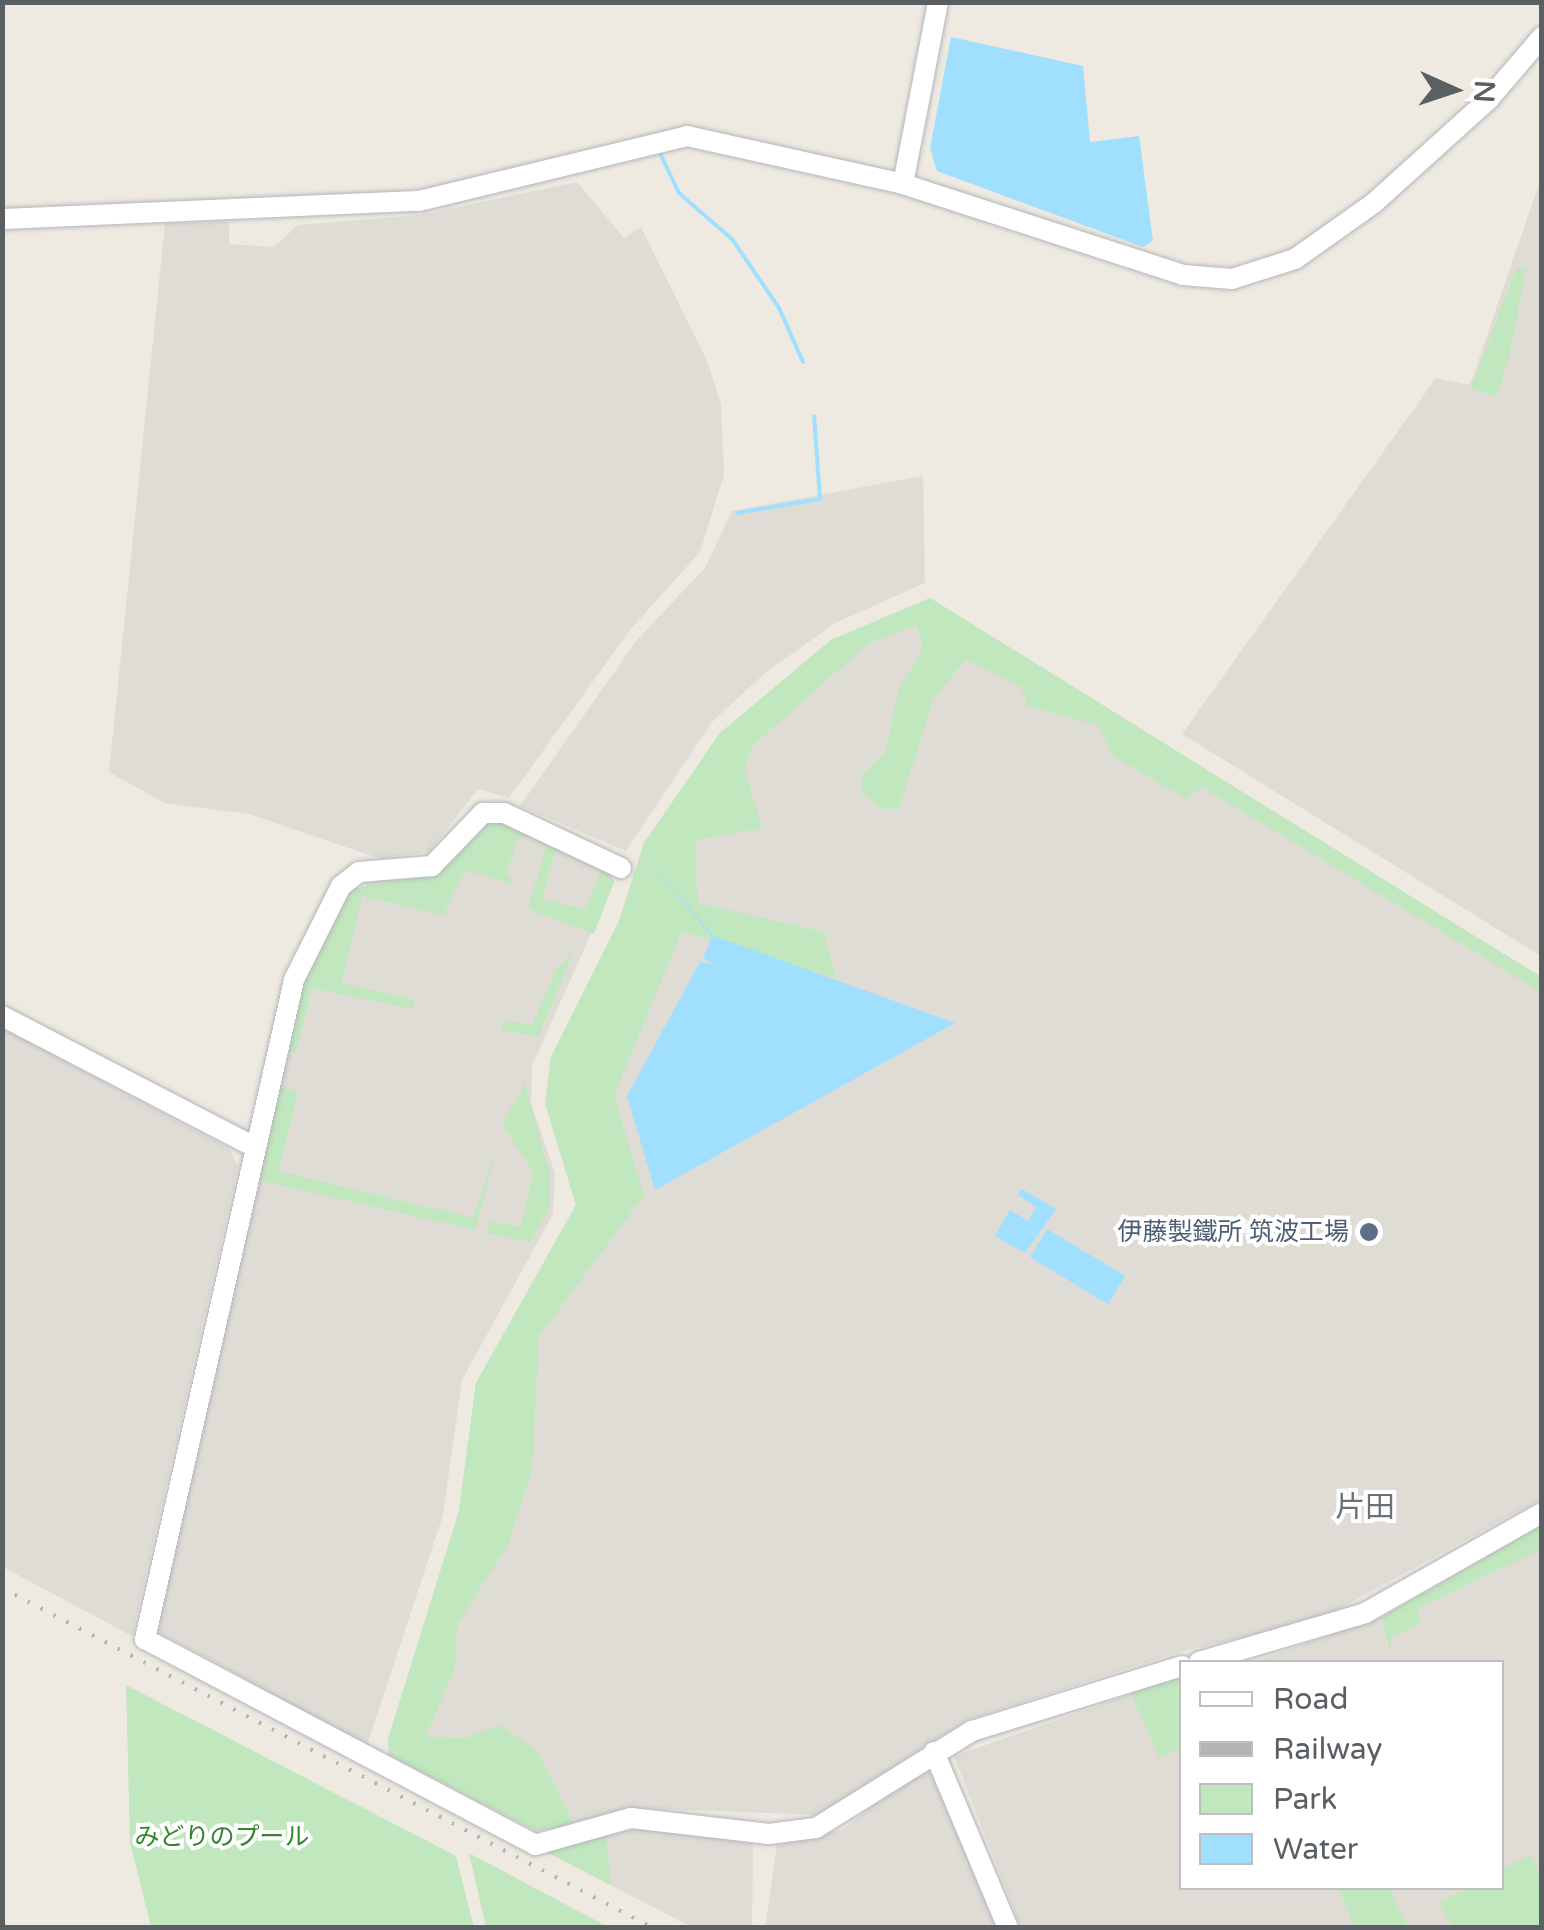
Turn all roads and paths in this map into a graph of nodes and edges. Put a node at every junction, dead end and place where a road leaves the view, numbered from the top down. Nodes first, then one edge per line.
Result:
1 (938, 2) edge
2 (1542, 36) edge
3 (903, 184) junction
4 (2, 219) edge
5 (621, 868) dead end
6 (2, 1016) edge
7 (255, 1147) junction
8 (1542, 1513) edge
9 (1206, 1660) edge
10 (1179, 1667) edge
11 (934, 1752) junction
12 (1008, 1928) edge

1 - 3 street
2 - 3 street
3 - 4 street
5 - 7 street
6 - 7 street
7 - 11 street
8 - 9 street
10 - 11 street
11 - 12 street

